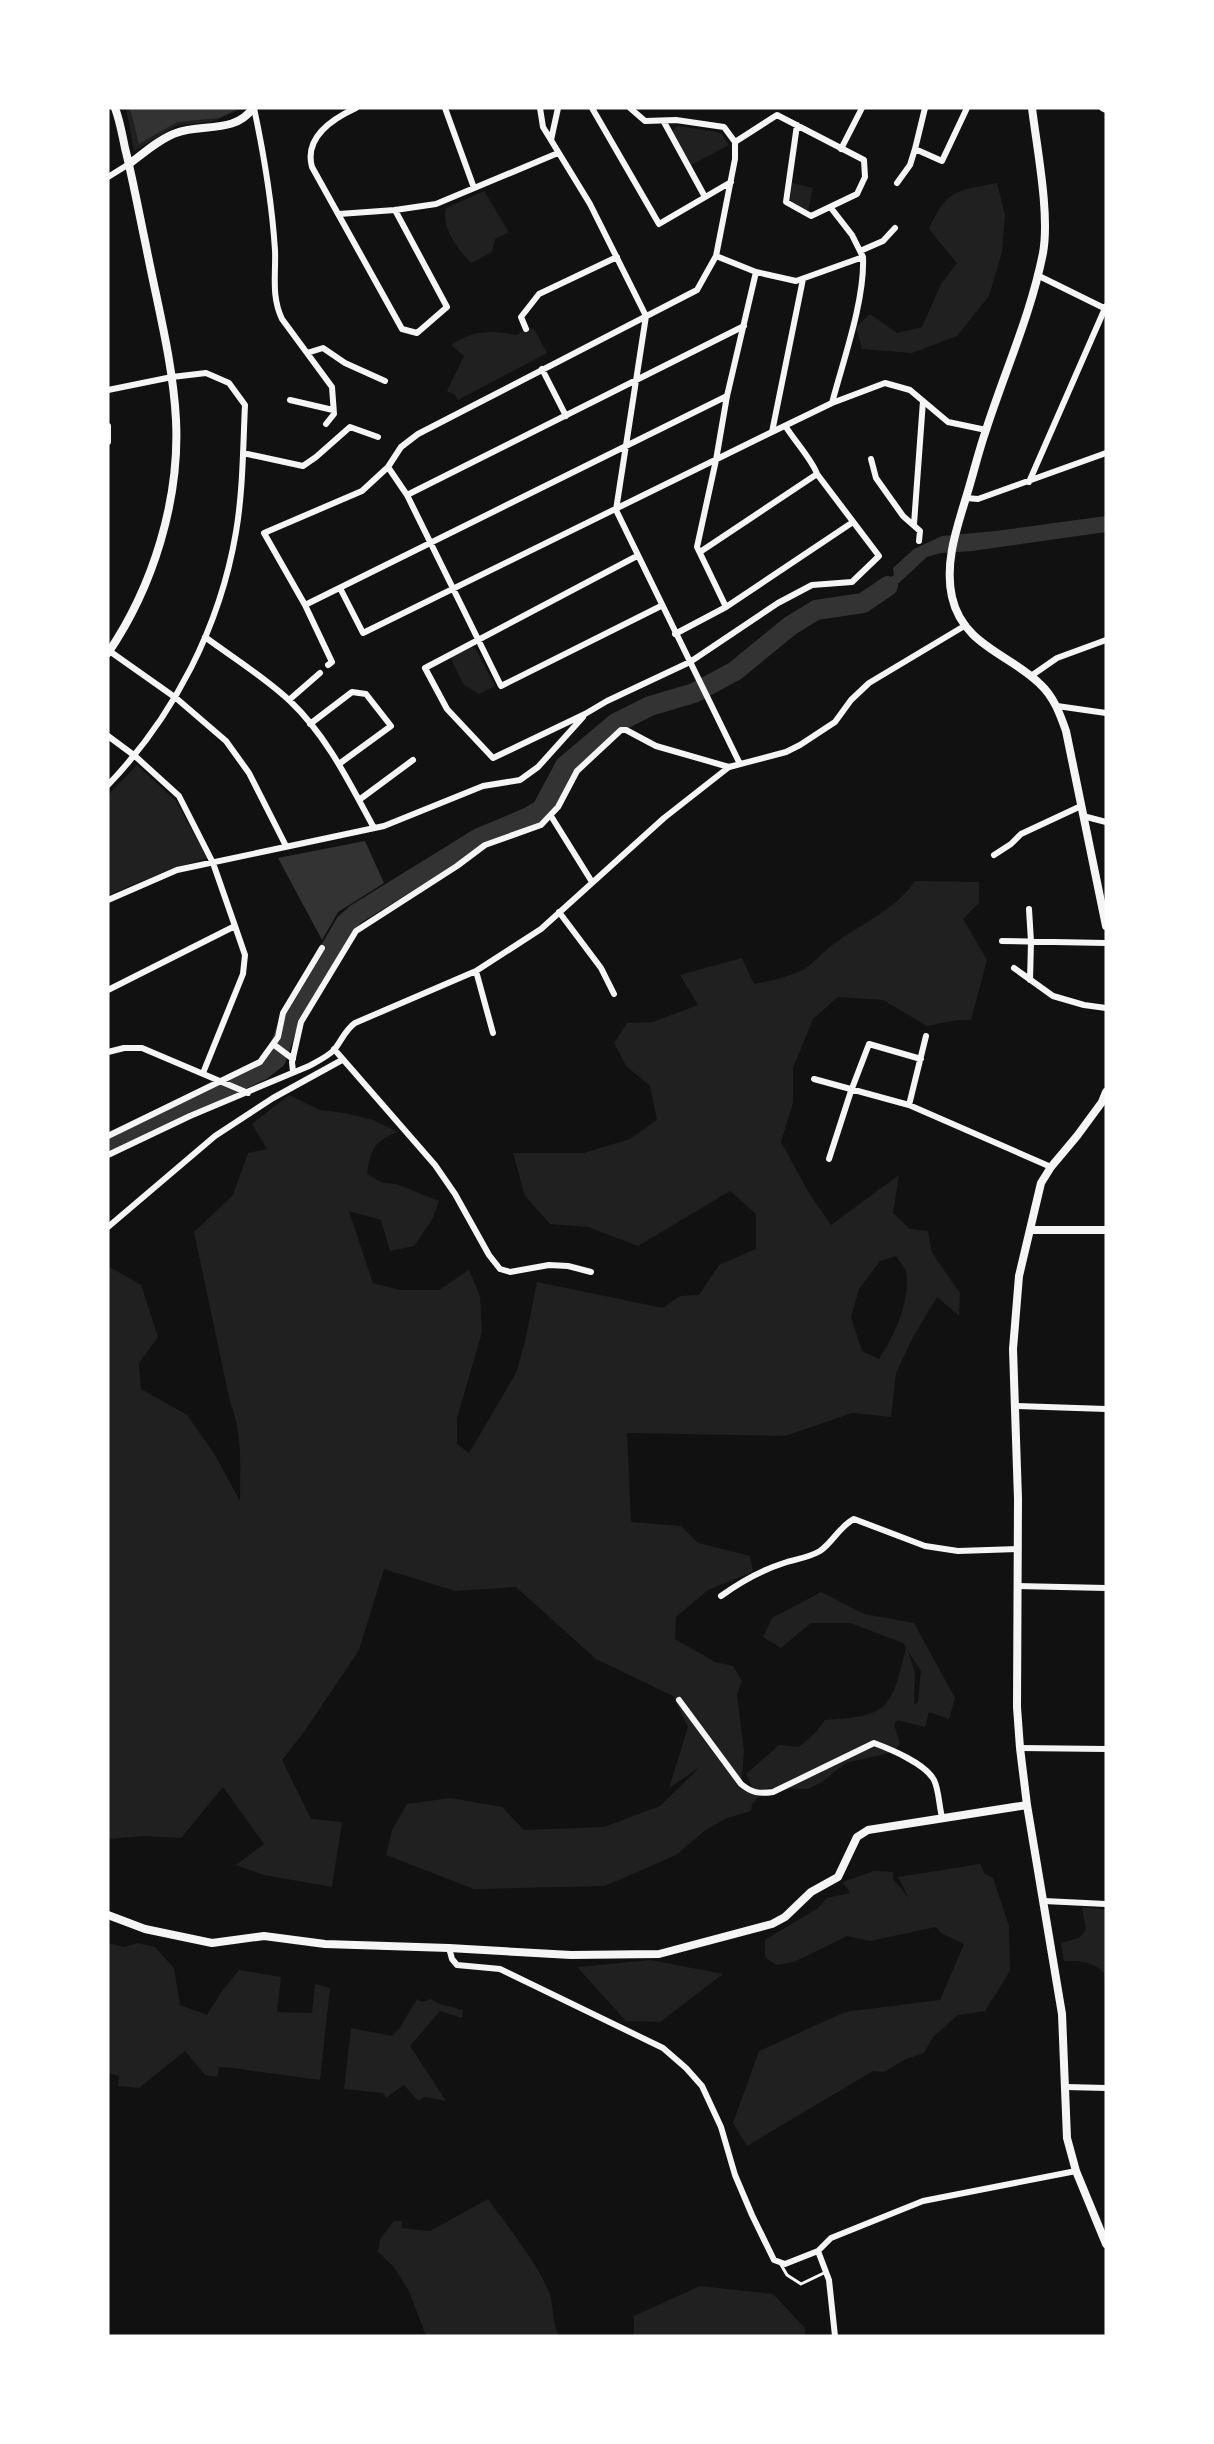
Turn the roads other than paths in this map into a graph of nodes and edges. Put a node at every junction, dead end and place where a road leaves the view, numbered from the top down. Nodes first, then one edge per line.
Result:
1 (115, 108) edge
2 (254, 108) edge
3 (356, 108) edge
4 (445, 108) edge
5 (540, 108) edge
6 (558, 108) edge
7 (592, 108) edge
8 (630, 108) edge
9 (862, 108) edge
10 (925, 108) edge
11 (967, 108) edge
12 (1032, 108) edge
13 (1102, 108) edge
14 (1106, 110) edge
15 (664, 122) junction
16 (797, 125) junction
17 (551, 141) junction
18 (735, 142) junction
19 (842, 149) junction
20 (915, 150) junction
21 (558, 153) junction
22 (129, 164) junction
23 (108, 177) edge
24 (731, 182) junction
25 (897, 183) dead end
26 (474, 188) junction
27 (705, 197) junction
28 (831, 208) junction
29 (395, 210) junction
30 (339, 214) junction
31 (895, 228) dead end
32 (862, 254) junction
33 (716, 256) junction
34 (617, 257) junction
35 (756, 272) junction
36 (1038, 275) junction
37 (803, 279) junction
38 (1106, 308) edge
39 (646, 316) junction
40 (744, 327) junction
41 (526, 329) dead end
42 (307, 353) junction
43 (542, 369) junction
44 (172, 377) junction
45 (385, 381) dead end
46 (636, 381) junction
47 (108, 390) edge
48 (728, 396) junction
49 (290, 400) dead end
50 (923, 401) junction
51 (832, 404) junction
52 (333, 410) junction
53 (566, 416) junction
54 (326, 424) dead end
55 (108, 426) edge
56 (786, 427) junction
57 (986, 430) junction
58 (772, 432) junction
59 (378, 437) dead end
60 (108, 442) edge
61 (625, 446) junction
62 (243, 453) junction
63 (1106, 453) edge
64 (871, 459) dead end
65 (716, 460) junction
66 (388, 467) junction
67 (817, 474) junction
68 (1029, 482) junction
69 (407, 495) junction
70 (966, 498) junction
71 (615, 510) junction
72 (853, 522) junction
73 (914, 524) junction
74 (919, 540) dead end
75 (429, 542) junction
76 (699, 552) junction
77 (637, 556) junction
78 (340, 588) junction
79 (452, 590) junction
80 (305, 605) junction
81 (661, 606) junction
82 (726, 607) junction
83 (966, 626) junction
84 (675, 634) junction
85 (205, 637) junction
86 (477, 639) junction
87 (1106, 640) edge
88 (108, 651) edge
89 (328, 665) dead end
90 (691, 665) junction
91 (321, 673) dead end
92 (1031, 676) junction
93 (176, 698) junction
94 (289, 700) junction
95 (1057, 706) junction
96 (1106, 713) edge
97 (585, 714) junction
98 (310, 724) junction
99 (108, 736) edge
100 (135, 756) junction
101 (413, 760) dead end
102 (339, 764) junction
103 (740, 764) junction
104 (729, 767) junction
105 (108, 785) edge
106 (359, 800) junction
107 (1081, 806) junction
108 (551, 816) junction
109 (1083, 816) junction
110 (1106, 822) edge
111 (374, 828) junction
112 (286, 846) junction
113 (994, 855) dead end
114 (213, 863) junction
115 (592, 882) junction
116 (108, 900) edge
117 (1029, 909) dead end
118 (559, 912) junction
119 (235, 926) junction
120 (1106, 926) edge
121 (1002, 940) dead end
122 (1031, 942) junction
123 (1106, 943) edge
124 (322, 948) dead end
125 (1014, 968) dead end
126 (476, 971) junction
127 (1030, 980) junction
128 (108, 990) edge
129 (614, 994) dead end
130 (1106, 1008) edge
131 (493, 1033) dead end
132 (926, 1036) dead end
133 (273, 1044) junction
134 (334, 1049) junction
135 (108, 1052) edge
136 (293, 1059) junction
137 (921, 1059) junction
138 (342, 1060) junction
139 (293, 1072) junction
140 (203, 1073) junction
141 (814, 1079) dead end
142 (221, 1081) junction
143 (851, 1091) junction
144 (1106, 1092) edge
145 (248, 1094) junction
146 (1104, 1102) edge
147 (909, 1106) junction
148 (108, 1136) edge
149 (108, 1155) edge
150 (829, 1159) dead end
151 (1051, 1167) junction
152 (108, 1227) edge
153 (1030, 1230) junction
154 (1106, 1230) edge
155 (591, 1272) dead end
156 (1017, 1406) junction
157 (1106, 1409) edge
158 (1018, 1549) junction
159 (1017, 1586) junction
160 (1106, 1588) edge
161 (721, 1596) dead end
162 (679, 1700) dead end
163 (1020, 1748) junction
164 (1106, 1749) edge
165 (1027, 1805) junction
166 (942, 1817) junction
167 (1044, 1901) junction
168 (1106, 1904) edge
169 (108, 1915) edge
170 (448, 1948) junction
171 (1066, 2087) junction
172 (1106, 2088) edge
173 (1076, 2171) junction
174 (1106, 2244) edge
175 (818, 2251) junction
176 (780, 2264) junction
177 (826, 2272) junction
178 (835, 2336) edge

1 - 22 street
2 - 22 street
2 - 42 street
3 - 30 street
4 - 26 street
5 - 17 street
6 - 17 street
7 - 27 street
8 - 15 street
9 - 19 street
10 - 20 street
11 - 20 street
12 - 36 street
13 - 14 street
15 - 18 street
15 - 27 street
16 - 18 street
16 - 19 street
16 - 28 street
17 - 21 street
18 - 24 street
19 - 28 street
20 - 25 street
21 - 26 street
21 - 34 street
22 - 23 street
22 - 44 street
24 - 27 street
24 - 33 street
26 - 29 street
28 - 32 street
29 - 30 street
29 - 30 street
31 - 32 street
32 - 37 street
32 - 51 street
33 - 35 street
33 - 39 street
34 - 39 street
34 - 41 street
35 - 37 street
35 - 40 street
36 - 38 street
36 - 57 street
37 - 58 street
38 - 68 street
39 - 43 street
39 - 46 street
40 - 46 street
40 - 48 street
42 - 45 street
42 - 52 street
43 - 53 street
43 - 66 street
44 - 47 street
44 - 62 street
44 - 88 street
46 - 53 street
46 - 61 street
48 - 61 street
48 - 65 street
49 - 52 street
50 - 51 street
50 - 57 street
50 - 73 street
51 - 56 street
52 - 54 street
53 - 69 street
55 - 60 street
56 - 58 street
56 - 67 street
57 - 70 street
58 - 65 street
59 - 62 street
61 - 71 street
61 - 75 street
62 - 85 street
63 - 68 street
64 - 73 street
65 - 71 street
65 - 76 street
66 - 69 street
66 - 80 street
67 - 72 street
67 - 76 street
68 - 70 street
69 - 75 street
70 - 83 street
71 - 77 street
71 - 79 street
72 - 82 street
72 - 90 street
73 - 74 street
75 - 78 street
75 - 79 street
76 - 82 street
77 - 81 street
77 - 86 street
78 - 79 street
78 - 80 street
79 - 86 street
80 - 89 street
81 - 84 street
81 - 86 street
82 - 84 street
83 - 92 street
83 - 103 street
84 - 90 street
85 - 93 street
85 - 94 street
86 - 97 street
87 - 92 street
88 - 93 street
90 - 97 street
90 - 103 street
91 - 94 street
92 - 95 street
93 - 100 street
93 - 112 street
94 - 98 street
95 - 96 street
95 - 107 street
97 - 111 street
98 - 102 street
98 - 102 street
99 - 100 street
100 - 105 street
100 - 114 street
101 - 106 street
102 - 106 street
103 - 104 street
104 - 108 street
104 - 115 street
106 - 111 street
107 - 109 street
107 - 113 street
108 - 115 street
108 - 136 street
109 - 110 street
109 - 120 street
111 - 112 street
112 - 114 street
114 - 116 street
114 - 119 street
115 - 118 street
117 - 122 street
118 - 126 street
118 - 129 street
119 - 128 street
119 - 140 street
121 - 122 street
122 - 123 street
122 - 127 street
124 - 133 street
125 - 127 street
126 - 131 street
126 - 134 street
127 - 130 street
132 - 137 street
133 - 136 street
133 - 142 street
134 - 138 street
134 - 139 street
135 - 140 street
136 - 139 street
137 - 143 street
137 - 147 street
138 - 152 street
138 - 155 street
139 - 145 street
140 - 142 street
141 - 143 street
142 - 145 street
142 - 148 street
143 - 147 street
143 - 150 street
144 - 146 street
145 - 149 street
146 - 151 street
147 - 151 street
151 - 153 street
153 - 154 street
153 - 156 street
156 - 157 street
156 - 158 street
158 - 159 street
158 - 161 street
159 - 160 street
159 - 163 street
162 - 166 street
163 - 164 street
163 - 165 street
165 - 166 street
165 - 167 street
166 - 170 street
167 - 168 street
167 - 171 street
169 - 170 street
170 - 176 street
171 - 172 street
171 - 173 street
173 - 174 street
173 - 175 street
175 - 176 street
175 - 177 street
176 - 177 lane
177 - 178 street

